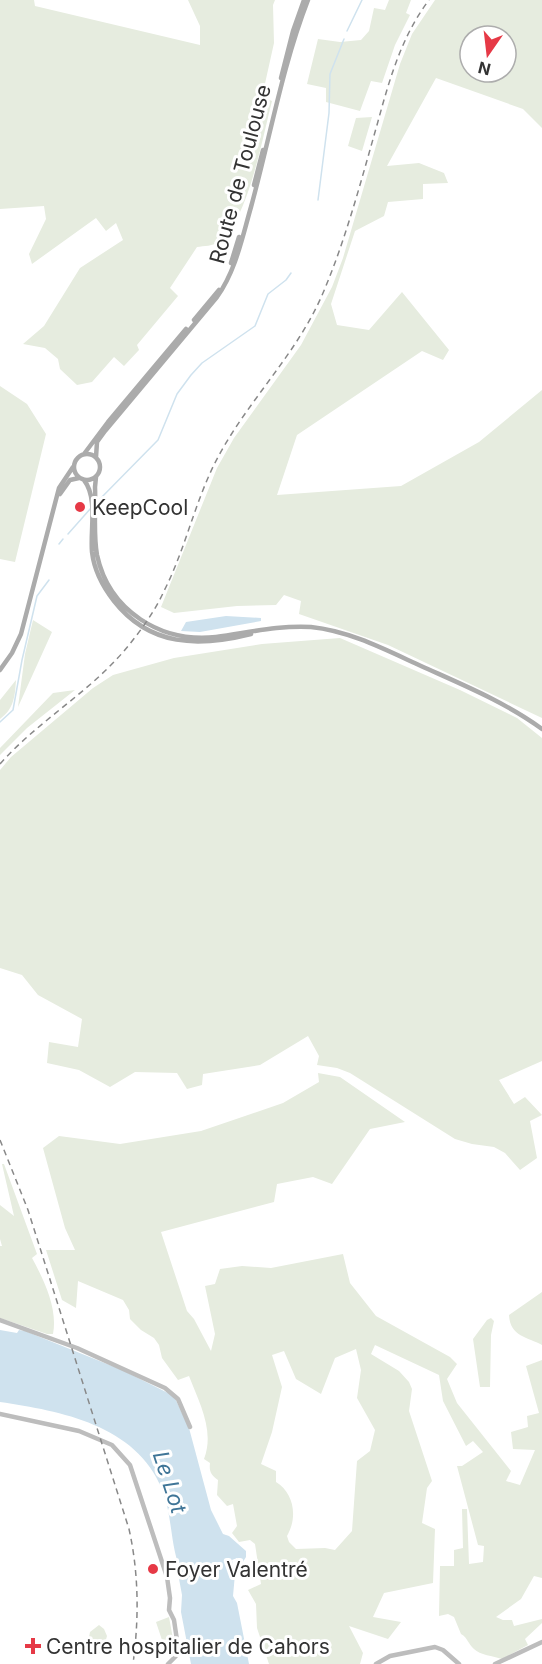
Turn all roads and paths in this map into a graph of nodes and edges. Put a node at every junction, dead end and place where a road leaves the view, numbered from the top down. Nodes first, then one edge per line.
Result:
1 (306, 0) edge
2 (84, 454) junction
3 (96, 457) junction
4 (73, 468) junction
5 (96, 477) junction
6 (81, 479) junction
7 (93, 496) junction
8 (57, 499) junction
9 (0, 670) edge
10 (542, 729) edge
11 (0, 1320) edge
12 (0, 1414) edge
13 (190, 1427) dead end
14 (542, 1641) edge
15 (168, 1664) edge
16 (376, 1664) edge
17 (459, 1664) edge
18 (495, 1664) edge

1 - 2 main road, Route de Toulouse
1 - 3 main road, Route de Toulouse
2 - 3 main road
2 - 4 main road
3 - 5 main road
4 - 6 main road
4 - 8 main road
5 - 6 main road
5 - 7 main road
6 - 7 main road
6 - 8 main road
7 - 10 main road
8 - 9 main road
11 - 13 street
12 - 15 street
14 - 18 street
16 - 17 street

